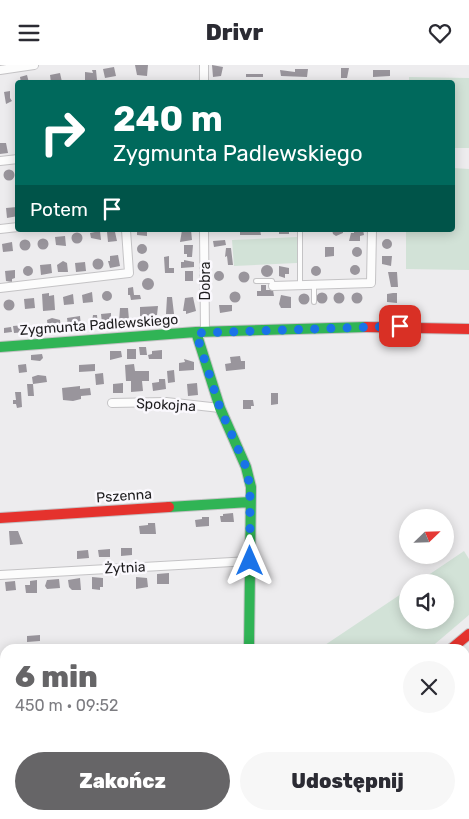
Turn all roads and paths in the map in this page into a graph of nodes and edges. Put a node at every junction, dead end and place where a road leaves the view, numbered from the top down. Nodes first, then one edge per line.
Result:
1 (34, 65) edge
2 (204, 65) edge
3 (0, 70) edge
4 (204, 80) edge
5 (15, 159) edge
6 (0, 161) edge
7 (15, 227) edge
8 (0, 229) edge
9 (126, 232) edge
10 (204, 232) edge
11 (300, 232) edge
12 (372, 232) edge
13 (256, 281) dead end
14 (300, 285) junction
15 (314, 285) junction
16 (273, 286) joint
17 (0, 288) edge
18 (314, 302) dead end
19 (469, 329) edge
20 (200, 332) junction
21 (0, 347) edge
22 (112, 403) dead end
23 (220, 408) junction
24 (250, 501) junction
25 (0, 518) edge
26 (250, 561) junction
27 (0, 575) edge
28 (469, 634) edge
29 (250, 644) edge
30 (457, 644) edge

1 - 3 street
2 - 4 street
5 - 6 street
7 - 8 street
9 - 17 street
10 - 20 street, Dobra
11 - 14 lane
12 - 15 street
13 - 16 lane
14 - 15 street
14 - 16 street
15 - 18 lane
19 - 20 street, Zygmunta Padlewskiego
20 - 21 street, Zygmunta Padlewskiego
20 - 23 street
22 - 23 street, Spokojna
23 - 24 street
24 - 25 street, Pszenna
24 - 26 street
26 - 27 street, Żytnia
26 - 29 street
28 - 30 street

